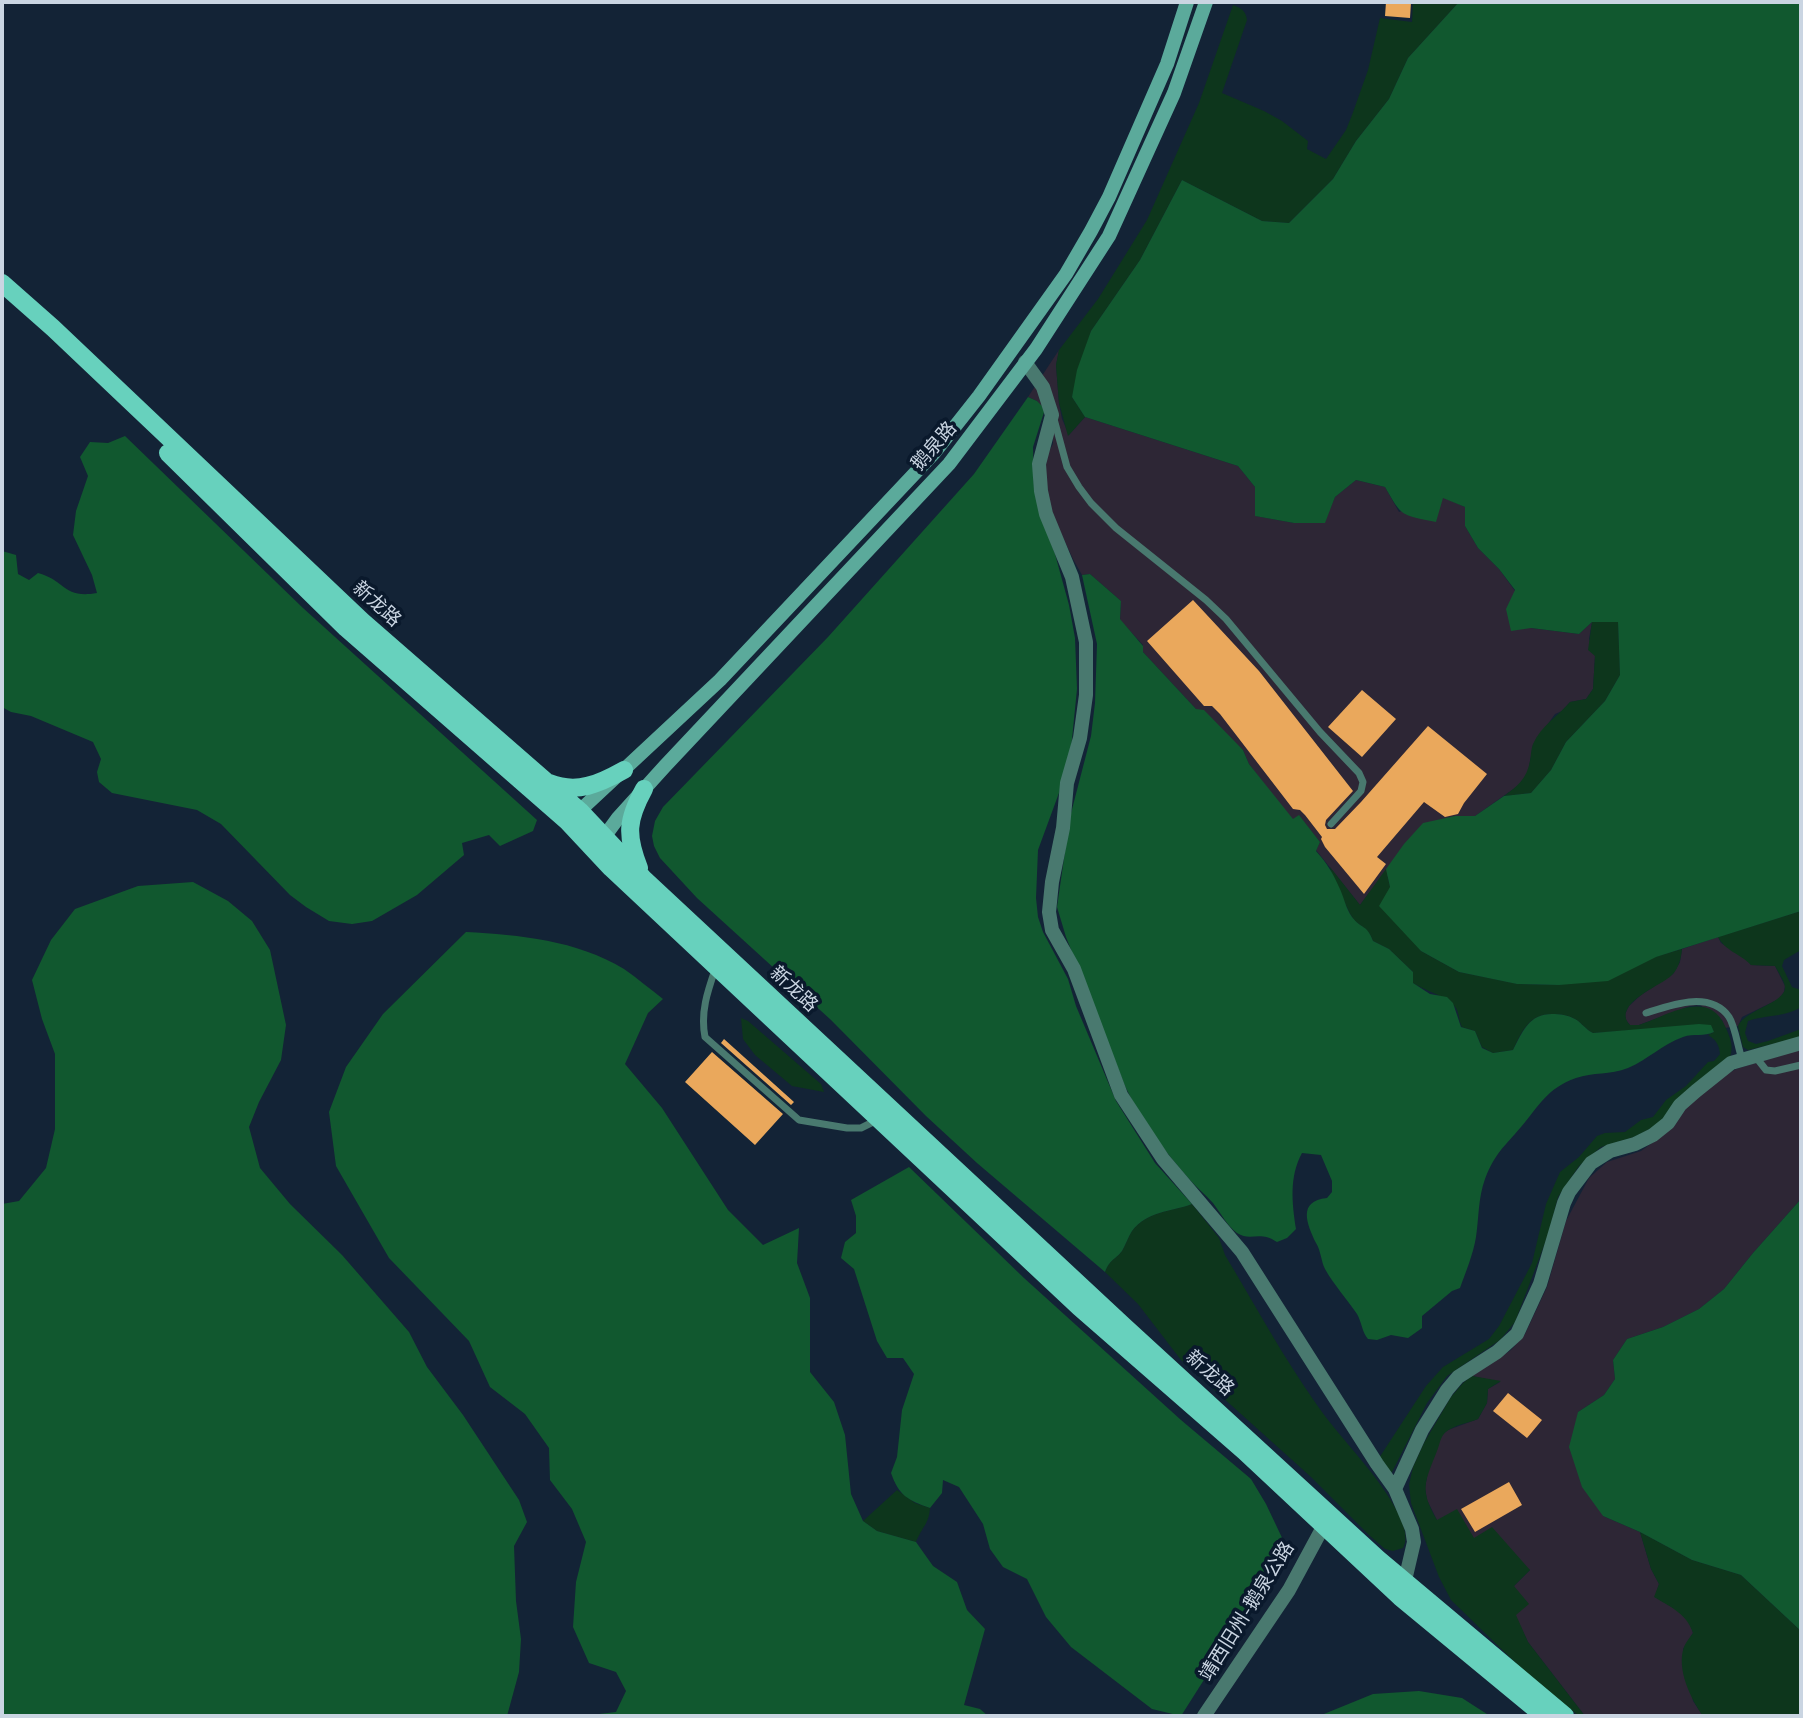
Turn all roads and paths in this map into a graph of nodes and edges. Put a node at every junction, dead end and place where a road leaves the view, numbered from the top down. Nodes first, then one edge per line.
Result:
1 (1187, 2) edge
2 (1206, 2) edge
3 (2, 283) edge
4 (2, 295) edge
5 (1026, 362) junction
6 (1052, 415) junction
7 (624, 770) junction
8 (548, 783) junction
9 (644, 789) junction
10 (574, 817) junction
11 (1331, 824) dead end
12 (599, 844) junction
13 (643, 878) junction
14 (716, 966) junction
15 (1646, 1013) dead end
16 (1801, 1043) edge
17 (1748, 1057) junction
18 (1801, 1065) edge
19 (878, 1119) junction
20 (1395, 1489) junction
21 (1323, 1527) junction
22 (1403, 1590) junction
23 (1204, 1716) edge
24 (1544, 1716) edge
25 (1565, 1716) edge

1 - 7 main road, 鹅泉路
2 - 5 main road, 鹅泉路
3 - 8 main road, 新龙路
4 - 10 main road, 新龙路
5 - 6 street
5 - 9 main road, 鹅泉路
6 - 11 lane
6 - 20 street
7 - 8 main road
7 - 10 main road, 鹅泉路
8 - 10 main road, 新龙路
9 - 12 main road, 鹅泉路
9 - 13 main road
10 - 12 main road, 新龙路
12 - 13 main road, 新龙路
12 - 14 main road, 新龙路
13 - 22 main road, 新龙路
14 - 19 main road, 新龙路
14 - 19 lane
15 - 17 lane
16 - 17 street
17 - 18 lane
17 - 20 street
19 - 21 main road, 新龙路
20 - 22 street
21 - 22 main road, 新龙路
21 - 23 street, 靖西旧州-鹅泉公路
22 - 24 main road, 新龙路
22 - 25 main road, 新龙路

